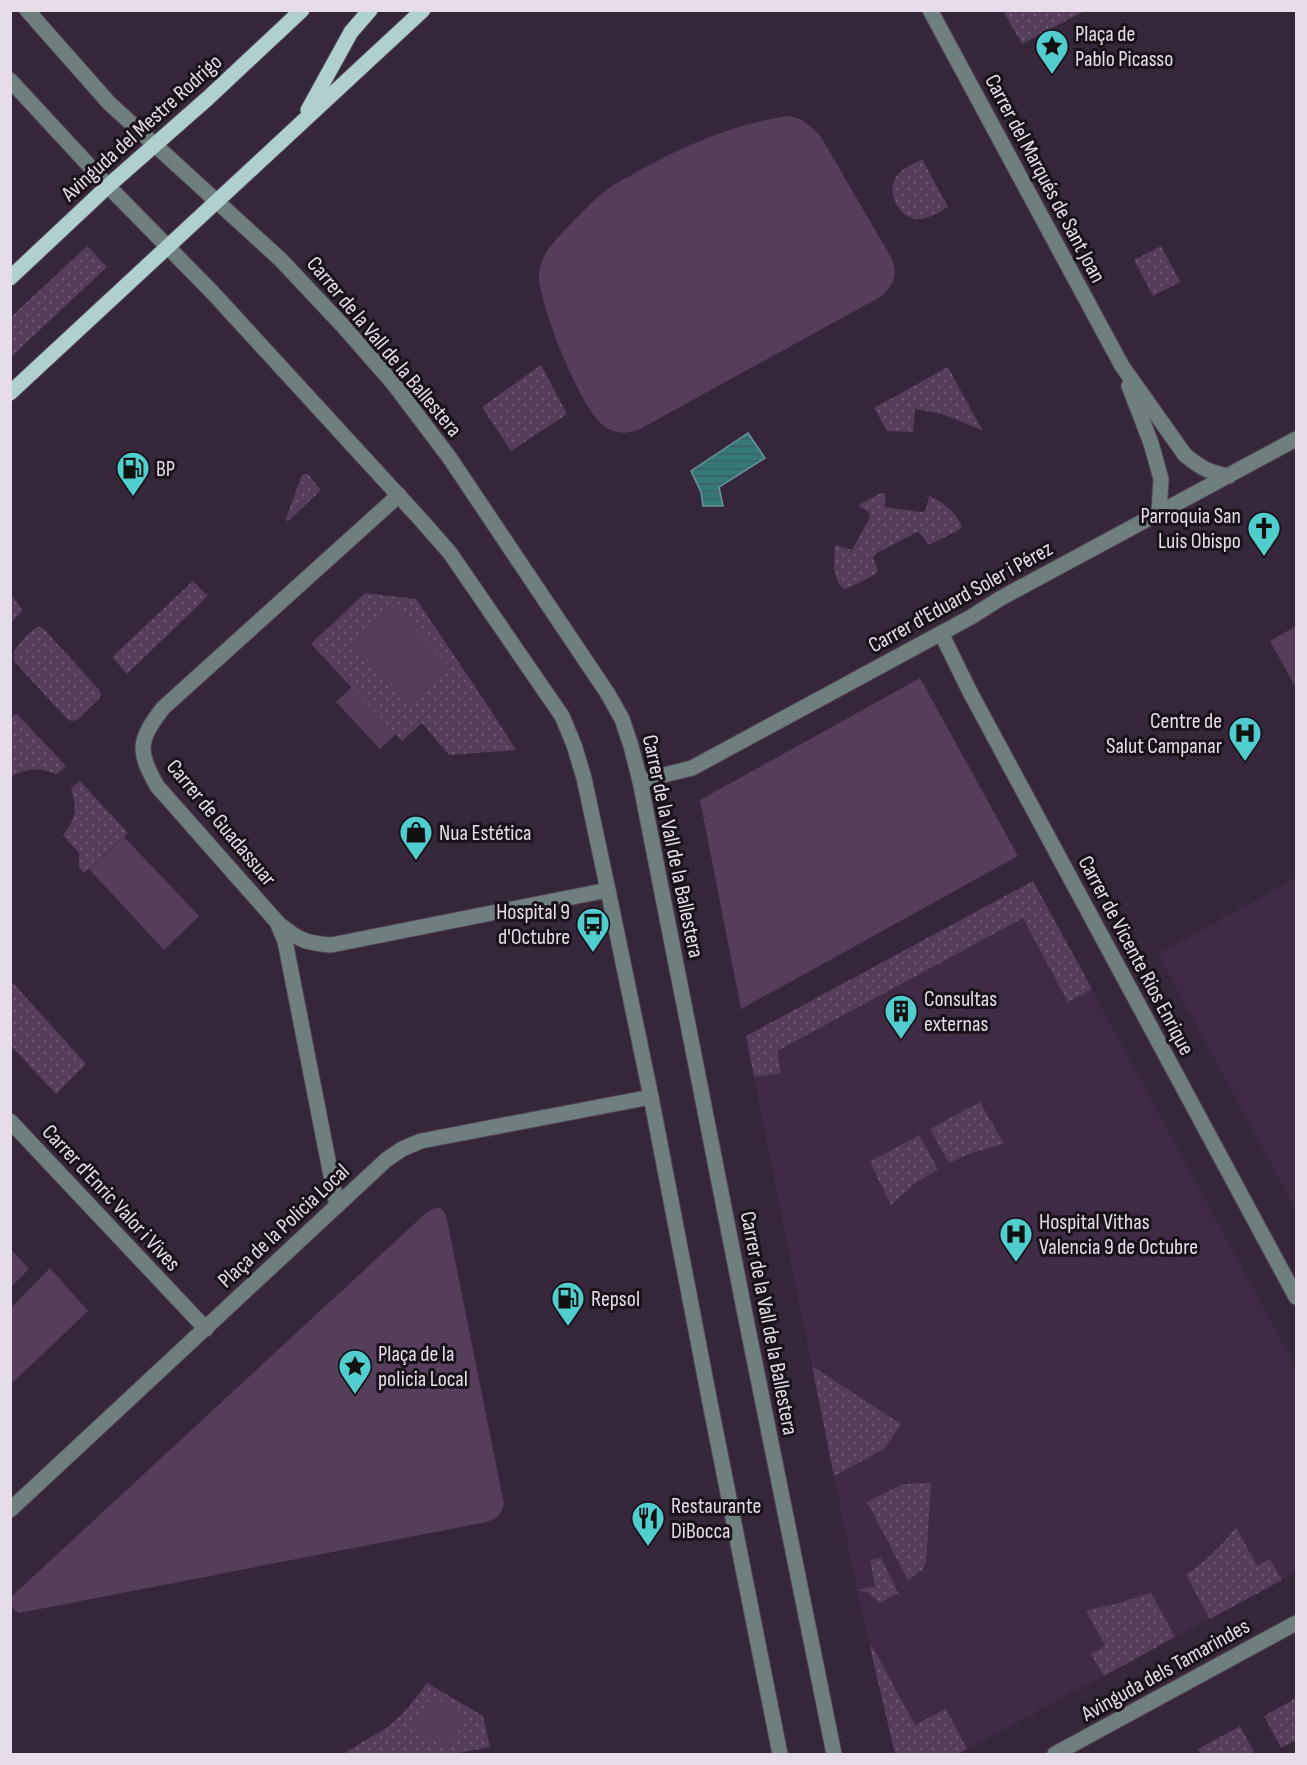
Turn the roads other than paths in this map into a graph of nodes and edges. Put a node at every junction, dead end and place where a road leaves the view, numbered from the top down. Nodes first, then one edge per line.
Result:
1 (27, 10) edge
2 (302, 10) edge
3 (370, 10) edge
4 (423, 10) edge
5 (930, 10) edge
6 (10, 80) edge
7 (299, 125) junction
8 (155, 146) junction
9 (108, 186) junction
10 (217, 201) junction
11 (167, 247) junction
12 (10, 278) edge
13 (1122, 366) junction
14 (10, 393) edge
15 (1296, 440) edge
16 (1228, 476) junction
17 (399, 495) junction
18 (1159, 513) junction
19 (941, 633) junction
20 (640, 781) junction
21 (608, 890) junction
22 (277, 922) junction
23 (651, 1096) junction
24 (10, 1121) edge
25 (337, 1206) junction
26 (1296, 1297) edge
27 (206, 1329) junction
28 (10, 1510) edge
29 (1296, 1623) edge
30 (780, 1755) edge
31 (834, 1755) edge
32 (1055, 1755) edge

1 - 8 street, Carrer de la Vall de la Ballestera
2 - 8 main road, Avinguda del Mestre Rodrigo
3 - 7 main road
4 - 7 main road
5 - 13 street, Carrer del Marqués de Sant Joan
6 - 9 street
7 - 10 main road
8 - 9 main road, Avinguda del Mestre Rodrigo
8 - 10 street, Carrer de la Vall de la Ballestera
9 - 11 street
9 - 12 main road, Avinguda del Mestre Rodrigo
10 - 11 main road
10 - 20 street, Carrer de la Vall de la Ballestera
11 - 14 main road
11 - 17 street
13 - 16 street, Carrer del Marqués de Sant Joan
13 - 18 street, Carrer del Marqués de Sant Joan
15 - 16 street, Carrer d'Eduard Soler i Pérez
16 - 18 street, Carrer d'Eduard Soler i Pérez
17 - 21 street
17 - 22 street, Carrer de Guadassuar
18 - 19 street, Carrer d'Eduard Soler i Pérez
19 - 20 street, Carrer d'Eduard Soler i Pérez
19 - 26 street, Carrer de Vicente Rios Enrique
20 - 31 street, Carrer de la Vall de la Ballestera
21 - 22 street
21 - 23 street
22 - 25 street, Carrer de Guadassuar
23 - 25 street, Plaça de la Policia Local
23 - 30 street
24 - 27 street, Carrer d'Enric Valor i Vives
25 - 27 street, Plaça de la Policia Local
27 - 28 street, Plaça de la Policia Local
29 - 32 street, Avinguda dels Tamarindes

